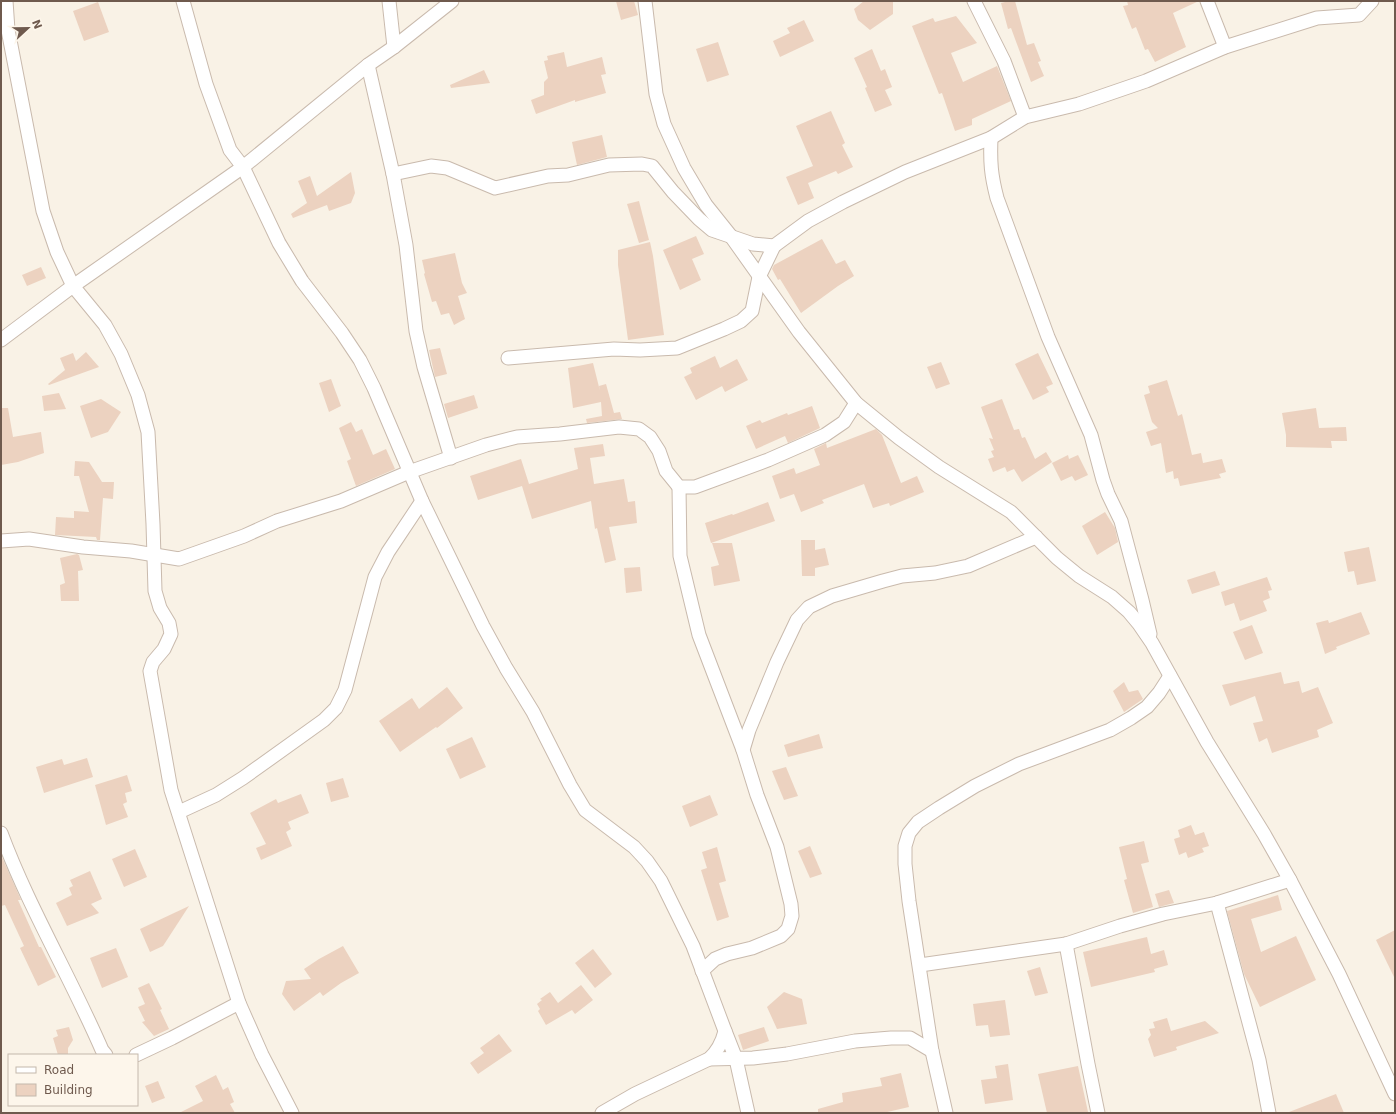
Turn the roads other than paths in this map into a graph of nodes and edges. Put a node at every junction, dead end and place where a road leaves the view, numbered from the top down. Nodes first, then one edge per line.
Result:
1 (6, 1) edge
2 (183, 1) edge
3 (389, 1) edge
4 (452, 1) edge
5 (645, 1) edge
6 (974, 1) edge
7 (1207, 1) edge
8 (1372, 1) edge
9 (394, 47) junction
10 (1225, 47) junction
11 (368, 65) junction
12 (1025, 117) junction
13 (991, 138) junction
14 (243, 167) junction
15 (393, 174) junction
16 (730, 236) junction
17 (774, 246) junction
18 (759, 277) junction
19 (73, 286) junction
20 (1, 340) edge
21 (508, 358) dead end
22 (856, 403) junction
23 (451, 458) junction
24 (409, 472) junction
25 (679, 486) junction
26 (422, 502) junction
27 (1036, 537) junction
28 (1, 541) edge
29 (155, 555) junction
30 (1152, 643) junction
31 (1170, 676) junction
32 (743, 750) junction
33 (179, 812) junction
34 (1, 833) edge
35 (1290, 880) junction
36 (1216, 903) junction
37 (1066, 944) junction
38 (920, 965) junction
39 (702, 971) junction
40 (239, 1003) junction
41 (725, 1031) junction
42 (932, 1051) junction
43 (105, 1054) edge
44 (138, 1054) edge
45 (708, 1059) junction
46 (736, 1059) junction
47 (1395, 1094) edge
48 (292, 1113) edge
49 (602, 1113) edge
50 (748, 1113) edge
51 (946, 1113) edge
52 (1098, 1113) edge
53 (1269, 1113) edge

1 - 19 street
2 - 14 street
3 - 9 street
4 - 9 street
5 - 16 street
6 - 12 street
7 - 10 street
8 - 10 street
9 - 11 street
10 - 12 street
11 - 14 street
11 - 15 street
12 - 13 street
13 - 17 street
13 - 30 street
14 - 19 street
14 - 24 street
15 - 16 street
15 - 23 street
16 - 17 street
16 - 18 street
17 - 18 street
18 - 21 street
18 - 22 street
19 - 20 street
19 - 29 street
22 - 25 street
22 - 27 street
23 - 24 street
23 - 25 street
24 - 26 street
24 - 29 street
25 - 32 street
26 - 33 street
26 - 39 street
27 - 30 street
27 - 32 street
28 - 29 street
29 - 33 street
30 - 31 street
31 - 35 street
31 - 38 street
32 - 39 street
33 - 40 street
34 - 43 street
35 - 36 street
35 - 47 street
36 - 37 street
36 - 53 street
37 - 38 street
37 - 52 street
38 - 42 street
39 - 41 street
40 - 44 street
40 - 48 street
41 - 45 street
41 - 46 street
42 - 46 street
42 - 51 street
45 - 46 street
45 - 49 street
46 - 50 street

